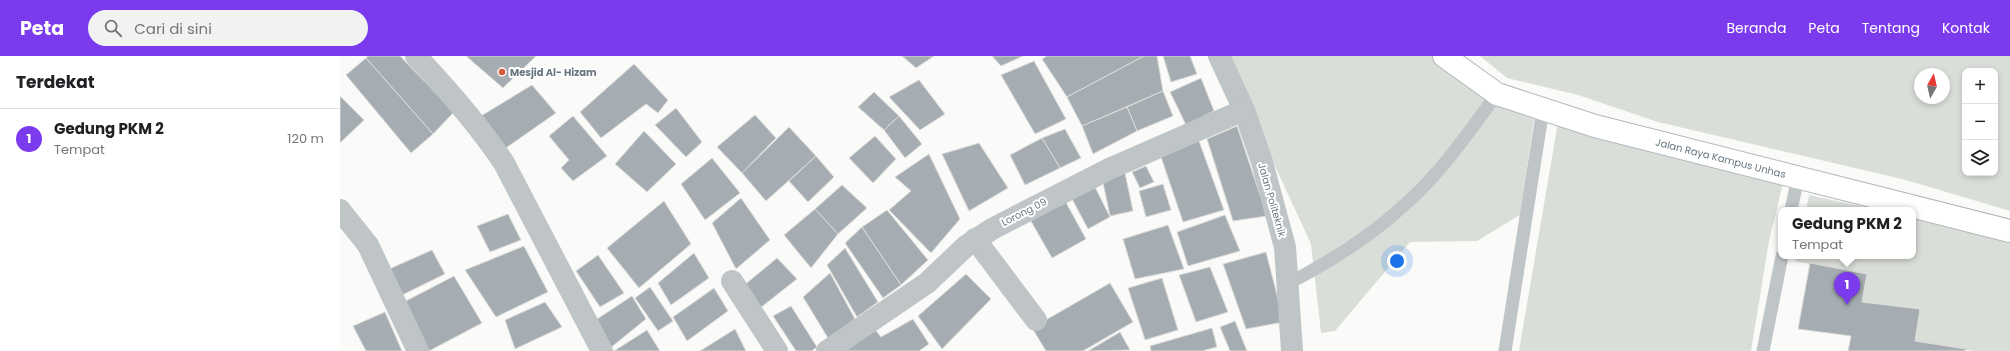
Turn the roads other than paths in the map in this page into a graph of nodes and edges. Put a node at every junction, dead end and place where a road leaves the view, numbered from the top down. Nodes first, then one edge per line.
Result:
1 (416, 56) edge
2 (1219, 56) edge
3 (1444, 56) edge
4 (1497, 94) junction
5 (1543, 109) junction
6 (1244, 110) junction
7 (1798, 178) junction
8 (1792, 207) edge
9 (1914, 207) edge
10 (1916, 208) edge
11 (343, 221) edge
12 (2010, 231) edge
13 (975, 239) junction
14 (1781, 259) edge
15 (732, 281) dead end
16 (1287, 284) junction
17 (1036, 320) dead end
18 (418, 351) edge
19 (602, 351) edge
20 (777, 351) edge
21 (827, 351) edge
22 (1292, 351) edge
23 (1505, 351) edge
24 (1763, 351) edge

1 - 19 street
2 - 6 street, Jalan Politeknik
3 - 4 street, Jalan Raya Kampus Unhas
4 - 5 street, Jalan Raya Kampus Unhas
4 - 16 lane
5 - 7 street, Jalan Raya Kampus Unhas
5 - 23 lane
6 - 13 street, Lorong 09
6 - 16 street, Jalan Politeknik
7 - 8 lane
7 - 9 street, Jalan Raya Kampus Unhas
10 - 12 street, Jalan Raya Kampus Unhas
11 - 18 street
13 - 17 street
13 - 21 street, Lorong 09
14 - 24 lane
15 - 20 street
16 - 22 street, Jalan Politeknik

